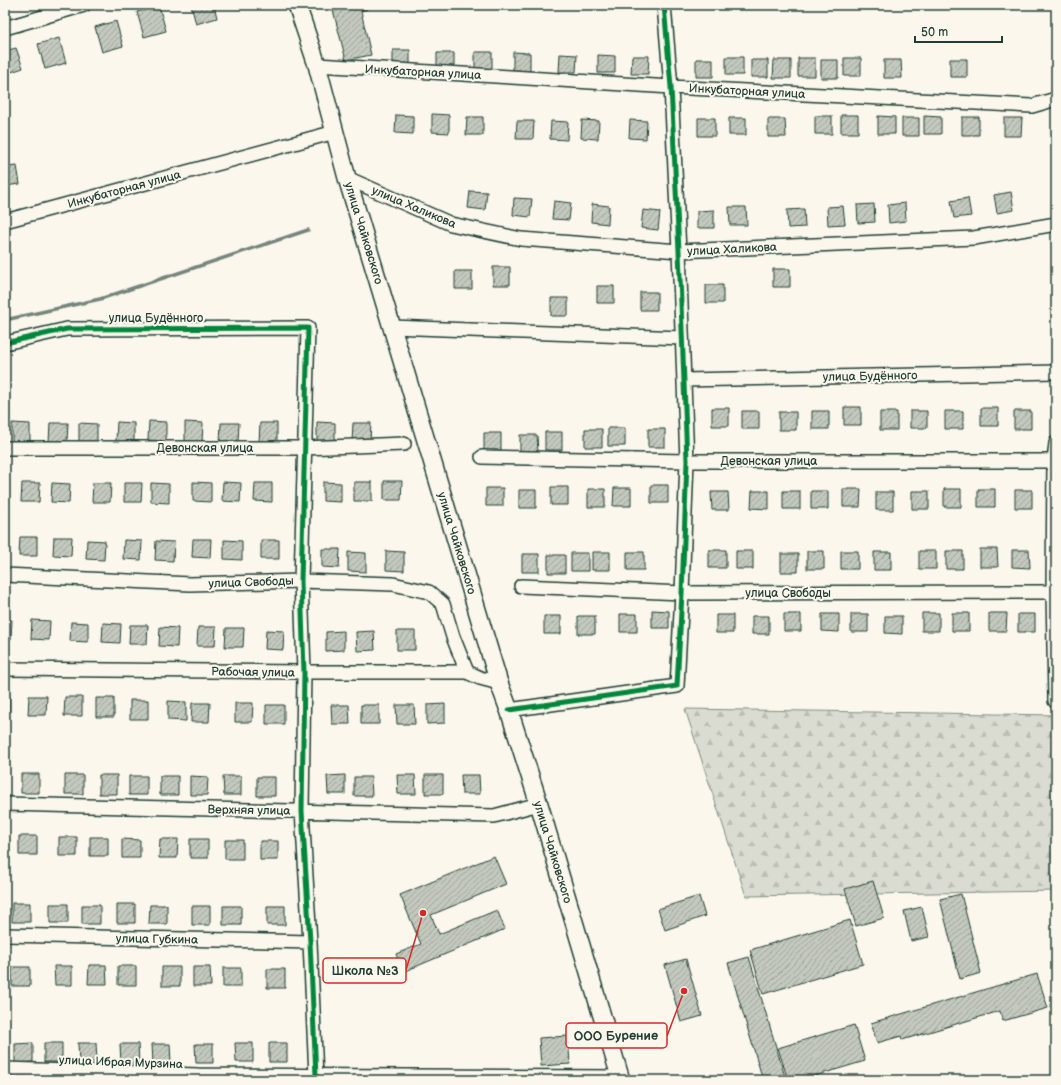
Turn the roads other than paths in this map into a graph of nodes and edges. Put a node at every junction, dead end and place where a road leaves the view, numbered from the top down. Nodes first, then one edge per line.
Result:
1 (84, 5) edge
2 (297, 5) edge
3 (664, 5) edge
4 (65, 8) edge
5 (5, 28) edge
6 (316, 65) junction
7 (671, 87) junction
8 (1056, 99) edge
9 (335, 132) junction
10 (347, 178) junction
11 (5, 221) edge
12 (1056, 224) edge
13 (680, 252) junction
14 (392, 327) junction
15 (682, 338) junction
16 (5, 343) edge
17 (1056, 372) edge
18 (684, 380) junction
19 (1056, 443) edge
20 (404, 444) dead end
21 (5, 448) edge
22 (304, 448) junction
23 (482, 457) dead end
24 (687, 461) junction
25 (1055, 461) edge
26 (5, 574) edge
27 (301, 581) junction
28 (521, 586) dead end
29 (1054, 592) edge
30 (682, 593) junction
31 (5, 669) edge
32 (304, 672) junction
33 (467, 672) junction
34 (500, 683) junction
35 (1055, 701) dead end
36 (509, 710) junction
37 (5, 804) edge
38 (539, 804) junction
39 (302, 811) junction
40 (5, 935) edge
41 (310, 942) junction
42 (5, 1069) edge
43 (316, 1076) junction
44 (621, 1078) edge

1 - 4 street
2 - 6 main road, улица Чайковского
3 - 7 street
4 - 5 street
6 - 7 street, Инкубаторная улица
6 - 9 main road, улица Чайковского
7 - 8 street, Инкубаторная улица
7 - 13 street
9 - 10 main road, улица Чайковского
9 - 11 street, Инкубаторная улица
10 - 13 street, улица Халикова
10 - 14 main road, улица Чайковского
12 - 13 street, улица Халикова
13 - 15 street
14 - 15 street
14 - 34 main road, улица Чайковского
15 - 18 street
16 - 22 street, улица Будённого
17 - 18 street, улица Будённого
18 - 24 street
19 - 25 street
20 - 22 street, Девонская улица
21 - 22 street, Девонская улица
22 - 27 street
23 - 24 street, Девонская улица
24 - 25 street, Девонская улица
24 - 30 street
25 - 29 street
26 - 27 street, улица Свободы
27 - 32 street
27 - 33 street, улица Свободы
28 - 30 street, улица Свободы
29 - 30 street, улица Свободы
29 - 35 street
30 - 36 street
31 - 32 street, Рабочая улица
32 - 33 street, Рабочая улица
32 - 39 street
33 - 34 street, Рабочая улица
34 - 36 main road, улица Чайковского
36 - 38 main road, улица Чайковского
37 - 39 street, Верхняя улица
38 - 39 street, Верхняя улица
38 - 44 main road, улица Чайковского
39 - 41 street
40 - 41 street, улица Губкина
41 - 43 street
42 - 43 street, улица Ибрая Мурзина
43 - 44 street, улица Ибрая Мурзина

